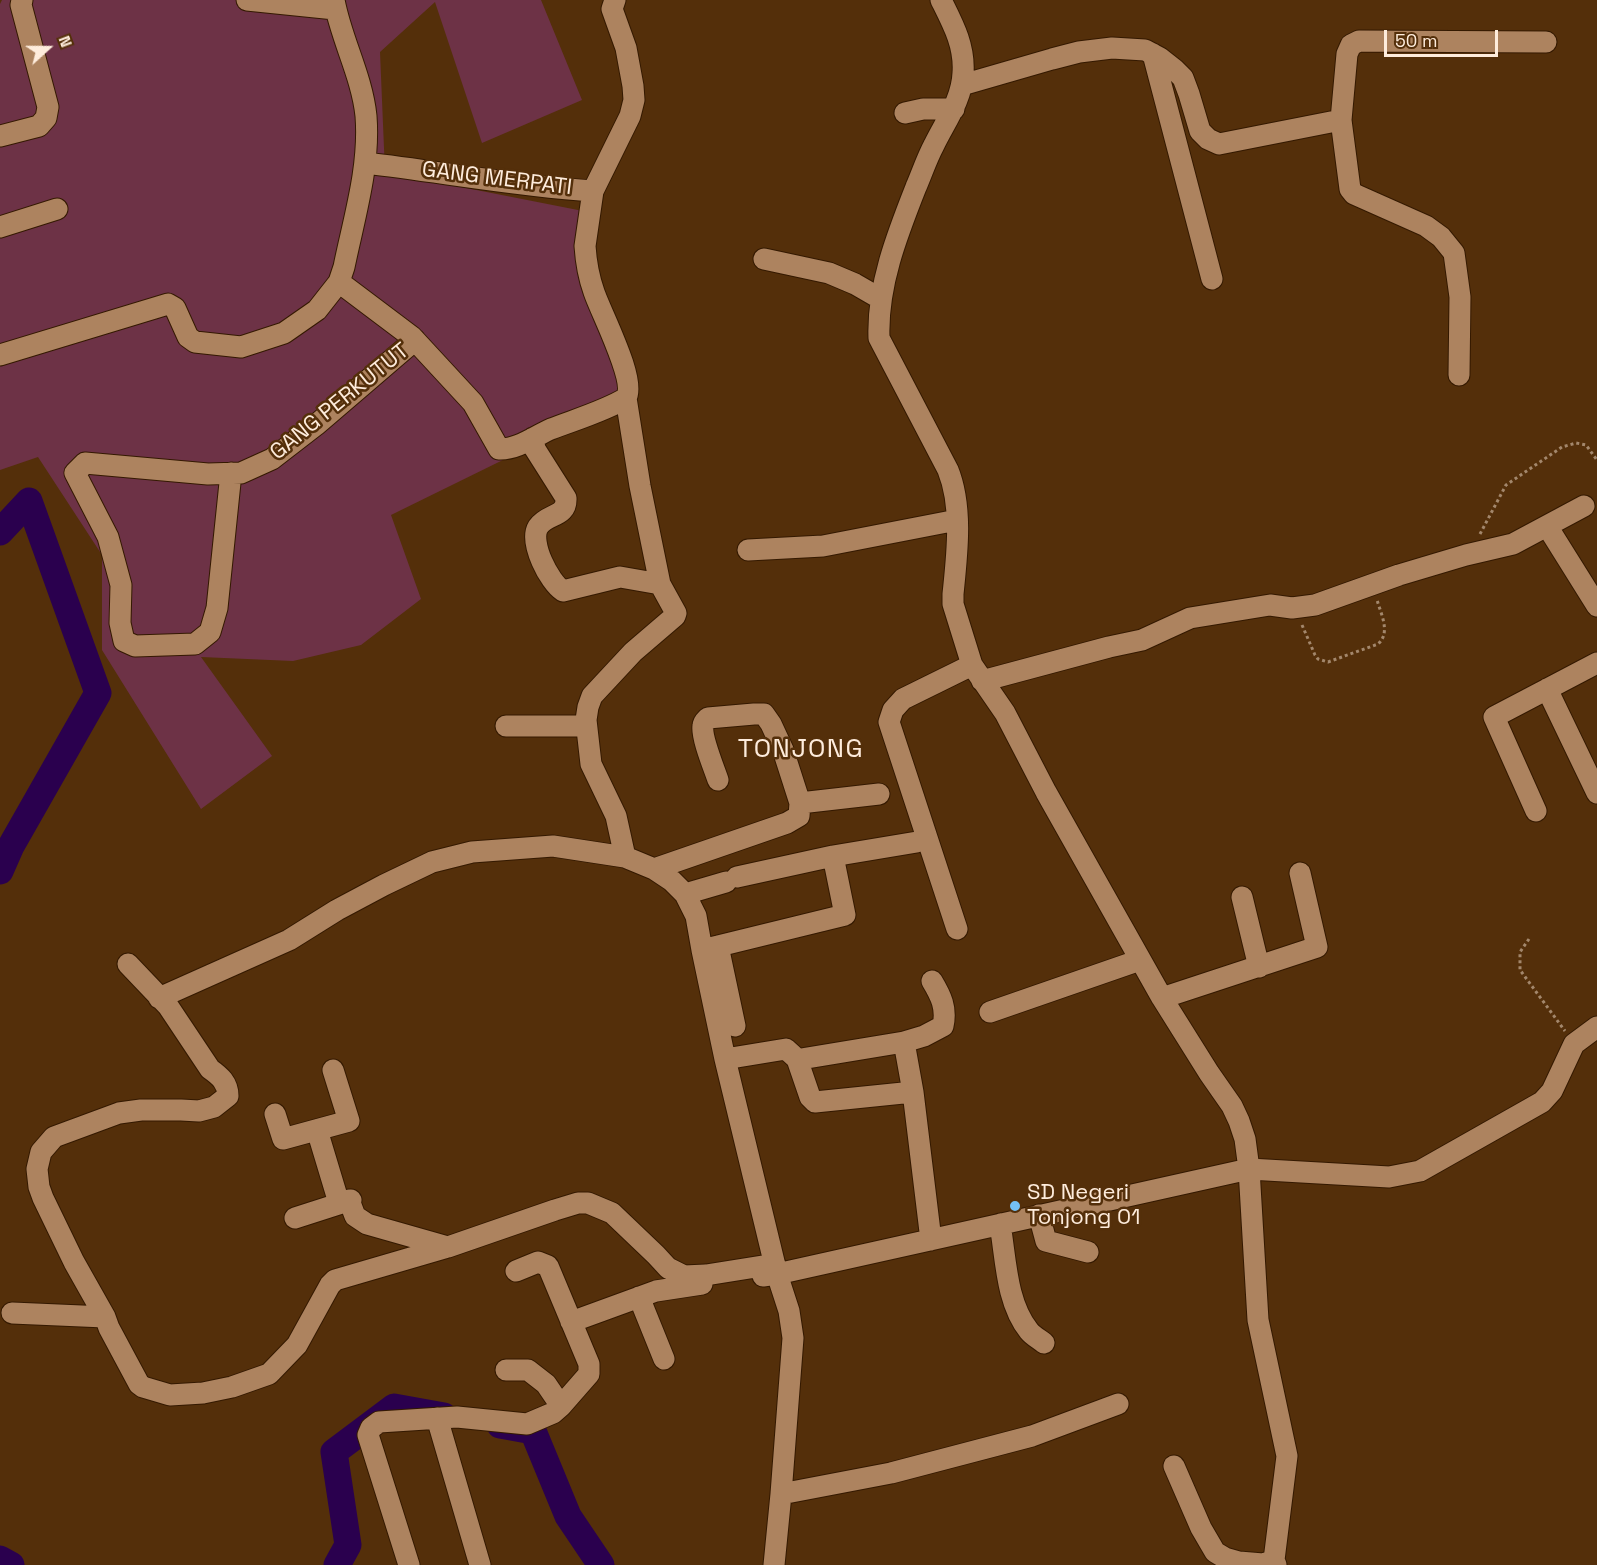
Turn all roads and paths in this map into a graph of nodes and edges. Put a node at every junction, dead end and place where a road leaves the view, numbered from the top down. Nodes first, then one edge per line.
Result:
1 (22, 0) edge
2 (247, 0) edge
3 (615, 0) edge
4 (941, 0) edge
5 (334, 4) edge
6 (1546, 42) dead end
7 (1153, 54) junction
8 (962, 85) junction
9 (954, 109) junction
10 (905, 113) dead end
11 (1341, 120) junction
12 (0, 136) edge
13 (366, 162) junction
14 (593, 191) junction
15 (57, 209) dead end
16 (0, 227) edge
17 (764, 259) dead end
18 (1212, 279) dead end
19 (339, 282) junction
20 (881, 298) junction
21 (416, 340) junction
22 (0, 355) edge
23 (1459, 375) dead end
24 (626, 398) junction
25 (533, 438) junction
26 (1597, 460) edge
27 (231, 473) junction
28 (1584, 506) dead end
29 (957, 520) junction
30 (1547, 526) junction
31 (748, 550) dead end
32 (1466, 555) junction
33 (660, 584) junction
34 (1372, 586) junction
35 (1597, 606) edge
36 (1292, 608) junction
37 (1597, 663) edge
38 (977, 673) junction
39 (1547, 690) junction
40 (506, 726) dead end
41 (586, 726) junction
42 (718, 780) dead end
43 (1597, 793) edge
44 (879, 794) dead end
45 (800, 803) junction
46 (1536, 811) dead end
47 (917, 842) dead end
48 (833, 856) junction
49 (625, 857) junction
50 (654, 870) junction
51 (1300, 873) dead end
52 (685, 894) junction
53 (1242, 897) dead end
54 (957, 929) dead end
55 (1529, 939) dead end
56 (710, 948) junction
57 (1140, 960) junction
58 (128, 964) dead end
59 (1259, 967) junction
60 (933, 981) dead end
61 (159, 998) junction
62 (1162, 999) junction
63 (990, 1012) dead end
64 (735, 1026) dead end
65 (1597, 1027) edge
66 (904, 1042) junction
67 (1574, 1044) junction
68 (725, 1059) junction
69 (797, 1059) junction
70 (333, 1070) dead end
71 (913, 1092) junction
72 (275, 1114) dead end
73 (317, 1130) junction
74 (1249, 1169) junction
75 (350, 1200) junction
76 (1039, 1215) junction
77 (295, 1218) dead end
78 (1000, 1224) junction
79 (930, 1240) junction
80 (448, 1247) junction
81 (1088, 1252) dead end
82 (776, 1269) junction
83 (516, 1271) dead end
84 (639, 1297) junction
85 (12, 1312) dead end
86 (105, 1317) junction
87 (571, 1322) junction
88 (1044, 1343) dead end
89 (664, 1359) dead end
90 (506, 1370) dead end
91 (1118, 1404) dead end
92 (557, 1410) junction
93 (436, 1418) junction
94 (1174, 1466) dead end
95 (781, 1494) junction
96 (1275, 1562) edge
97 (409, 1565) edge
98 (480, 1565) edge
99 (774, 1565) edge

1 - 12 street
2 - 5 street
3 - 14 street
4 - 8 street
5 - 13 street
6 - 11 street
7 - 8 street
7 - 11 street
7 - 18 street
8 - 9 street
9 - 10 street
9 - 20 street
11 - 23 street
13 - 14 street, GANG MERPATI
13 - 19 street
14 - 24 street, GANG MERPATI
15 - 16 street
17 - 20 street
19 - 21 street
19 - 22 street
20 - 29 street
21 - 25 street
21 - 27 street, GANG PERKUTUT
24 - 25 street
24 - 33 street, GANG MERPATI
25 - 33 street
26 - 32 path
27 - 27 street, GANG PERKUTUT
28 - 30 street
29 - 31 street
29 - 38 street
30 - 32 street
30 - 35 street
32 - 34 street
33 - 41 street, GANG MERPATI
34 - 36 street
34 - 36 path
36 - 38 street
37 - 39 street
38 - 54 street
38 - 57 street
39 - 43 street
39 - 46 street
40 - 41 street
41 - 49 street
42 - 45 street
44 - 45 street
45 - 50 street
47 - 48 street
48 - 52 street
48 - 56 street
49 - 50 street
49 - 61 street
50 - 52 street
51 - 59 street
52 - 56 street
53 - 59 street
55 - 67 path
56 - 64 street
56 - 68 street
57 - 62 street
57 - 63 street
58 - 61 street
59 - 62 street
60 - 66 street
61 - 86 street
62 - 74 street
65 - 67 street
66 - 69 street
66 - 71 street
67 - 74 street
68 - 69 street
68 - 82 street
69 - 71 street
70 - 73 street
71 - 79 street
72 - 73 street
73 - 75 street
74 - 76 street
74 - 96 street
75 - 77 street
75 - 80 street
76 - 78 street
76 - 81 street
78 - 79 street
78 - 88 street
79 - 82 street
80 - 82 street
80 - 86 street
82 - 84 street
82 - 95 street
83 - 87 street
84 - 87 street
84 - 89 street
85 - 86 street
87 - 92 street
90 - 92 street
91 - 95 street
92 - 93 street
93 - 97 street
93 - 98 street
94 - 96 street
95 - 99 street

